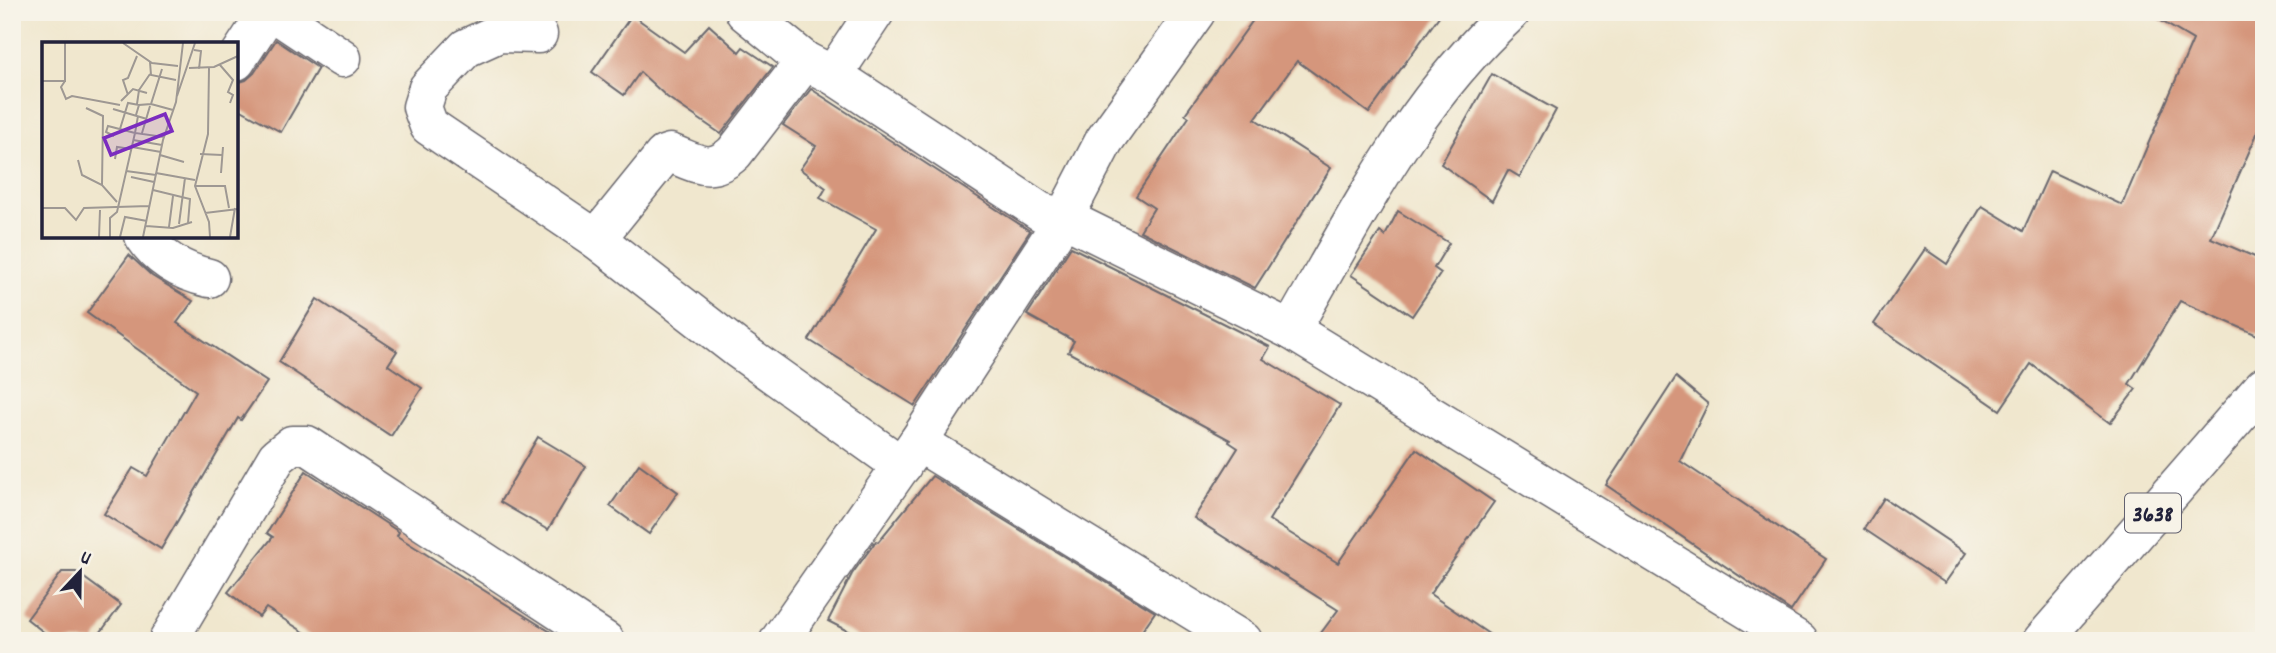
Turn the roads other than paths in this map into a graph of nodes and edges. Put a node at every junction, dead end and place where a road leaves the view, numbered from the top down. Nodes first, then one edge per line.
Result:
1 (268, 12) edge
2 (273, 12) edge
3 (745, 12) edge
4 (875, 12) edge
5 (1196, 12) edge
6 (1511, 12) edge
7 (538, 34) dead end
8 (238, 58) edge
9 (342, 58) dead end
10 (819, 68) junction
11 (1063, 218) junction
12 (145, 238) edge
13 (596, 239) junction
14 (209, 278) dead end
15 (1290, 330) junction
16 (2264, 386) edge
17 (910, 454) junction
18 (782, 640) edge
19 (168, 641) edge
20 (605, 641) edge
21 (1243, 641) edge
22 (1799, 641) edge
23 (2042, 641) edge

1 - 8 street
2 - 9 street
3 - 10 street
4 - 10 street
5 - 11 street
6 - 15 street
7 - 13 street
10 - 11 street
10 - 13 street
11 - 15 street
11 - 17 street
12 - 14 street
13 - 17 street
15 - 22 street
16 - 23 street, 3638
17 - 18 street
17 - 21 street
19 - 20 street

